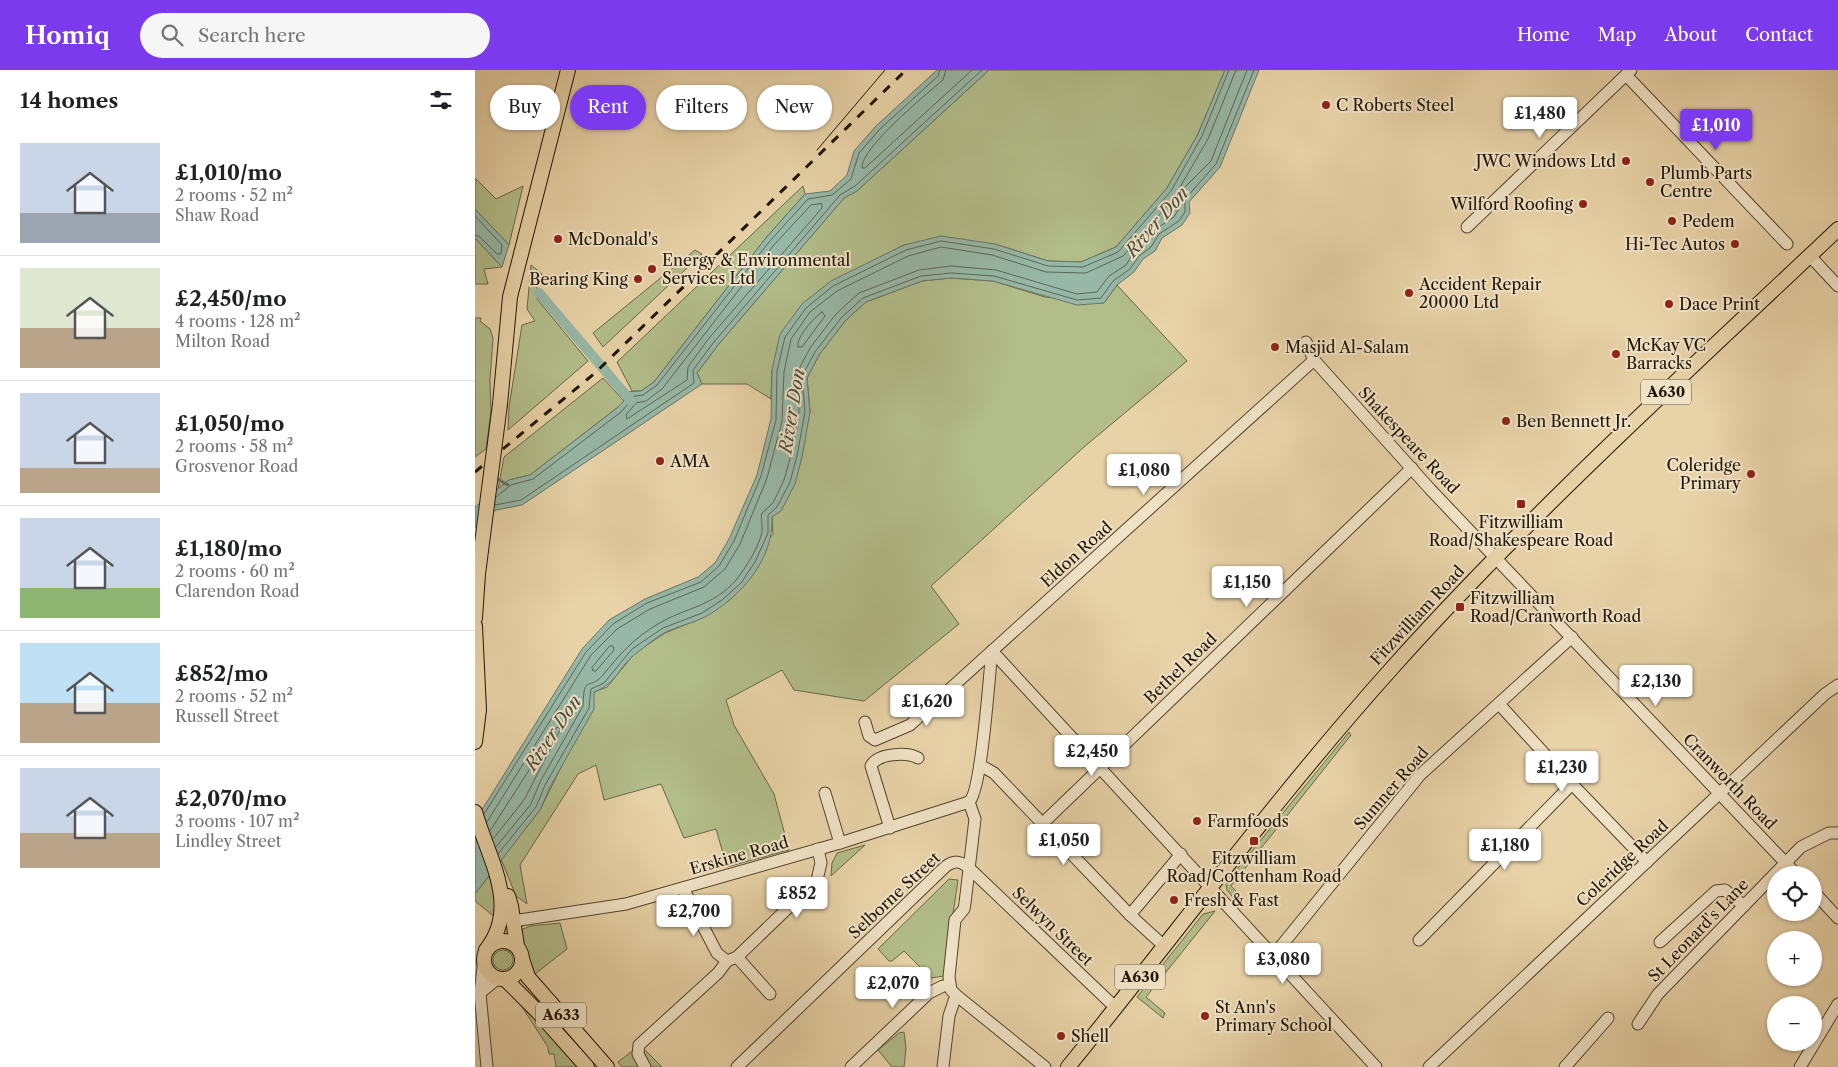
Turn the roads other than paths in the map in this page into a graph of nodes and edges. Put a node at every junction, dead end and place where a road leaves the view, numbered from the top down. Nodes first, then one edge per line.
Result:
1 (568, 70) edge
2 (1629, 72) edge
3 (1467, 227) dead end
4 (1838, 229) edge
5 (1787, 244) dead end
6 (1809, 256) junction
7 (1838, 286) edge
8 (1306, 342) dead end
9 (1314, 360) junction
10 (1412, 468) junction
11 (1495, 556) junction
12 (475, 618) edge
13 (475, 626) edge
14 (1572, 637) junction
15 (992, 651) junction
16 (1838, 685) edge
17 (1499, 704) junction
18 (865, 722) dead end
19 (475, 742) edge
20 (918, 758) dead end
21 (980, 765) junction
22 (1101, 767) junction
23 (1572, 784) junction
24 (825, 793) dead end
25 (1720, 794) junction
26 (969, 802) junction
27 (475, 813) edge
28 (1042, 824) junction
29 (890, 828) junction
30 (1838, 833) edge
31 (840, 843) junction
32 (818, 849) junction
33 (1181, 854) junction
34 (1647, 862) junction
35 (1786, 864) junction
36 (969, 867) junction
37 (498, 881) junction
38 (1210, 886) junction
39 (683, 888) junction
40 (1822, 901) edge
41 (1744, 906) junction
42 (1130, 915) junction
43 (1838, 918) edge
44 (513, 921) junction
45 (1419, 940) dead end
46 (1660, 942) dead end
47 (1164, 946) junction
48 (519, 953) junction
49 (485, 954) junction
50 (1273, 956) junction
51 (732, 959) junction
52 (502, 979) junction
53 (953, 991) junction
54 (480, 993) junction
55 (770, 994) dead end
56 (1838, 1004) edge
57 (1116, 1008) junction
58 (1607, 1018) dead end
59 (1637, 1024) dead end
60 (645, 1066) edge
61 (487, 1067) edge
62 (587, 1067) edge
63 (607, 1067) edge
64 (737, 1067) edge
65 (851, 1067) edge
66 (943, 1067) edge
67 (1045, 1067) edge
68 (1068, 1067) edge
69 (1375, 1067) edge
70 (1429, 1067) edge
71 (1565, 1067) edge
72 (1800, 1067) edge

1 - 12 main road, bridge
2 - 3 street
2 - 5 street
4 - 6 main road, Fitzwilliam Road / A630
6 - 7 street
6 - 11 main road, Fitzwilliam Road / A630
8 - 9 street, Shakespeare Road
9 - 10 street, Shakespeare Road
9 - 15 street, Eldon Road
10 - 11 street, Shakespeare Road
10 - 22 street, Bethel Road
11 - 14 street, Cranworth Road
11 - 38 main road, Fitzwilliam Road / A630
13 - 19 main road
14 - 17 street, Sumner Road
14 - 25 street, Cranworth Road
15 - 18 street, Eldon Road
15 - 21 street
15 - 22 street
16 - 25 street, Coleridge Road
17 - 23 street
17 - 50 street, Sumner Road
20 - 29 street
21 - 26 street
21 - 28 street
22 - 28 street, Bethel Road
22 - 33 street
23 - 34 street
23 - 45 street
24 - 31 street
25 - 34 street, Coleridge Road
25 - 35 street, Cranworth Road
26 - 29 street, Erskine Road
26 - 36 street
27 - 37 main road, A633
28 - 42 street
29 - 31 street, Erskine Road
30 - 35 street, St Leonard's Lane
31 - 32 street, Erskine Road
32 - 39 street, Erskine Road
32 - 51 street
33 - 38 street
33 - 42 street
34 - 70 street, Coleridge Road
35 - 41 street, St Leonard's Lane
36 - 53 street
36 - 57 street, Selwyn Street
36 - 64 street, Selborne Street
37 - 44 main road, A633
37 - 49 main road, A633
38 - 47 main road, Fitzwilliam Road / A630
38 - 50 street
39 - 44 street, Erskine Road
39 - 51 street
40 - 43 street
41 - 46 street
41 - 59 street, St Leonard's Lane
42 - 47 street
44 - 48 main road, A633
47 - 57 main road, Fitzwilliam Road / A630
48 - 49 main road
48 - 52 main road
48 - 63 main road, A633
49 - 52 main road, A633
49 - 54 street
50 - 69 street
51 - 55 street
51 - 60 street
52 - 54 street
52 - 62 main road, A633
53 - 65 street
53 - 66 street
53 - 67 street
54 - 61 street
56 - 72 street
57 - 68 main road, Fitzwilliam Road / A630
58 - 71 street

